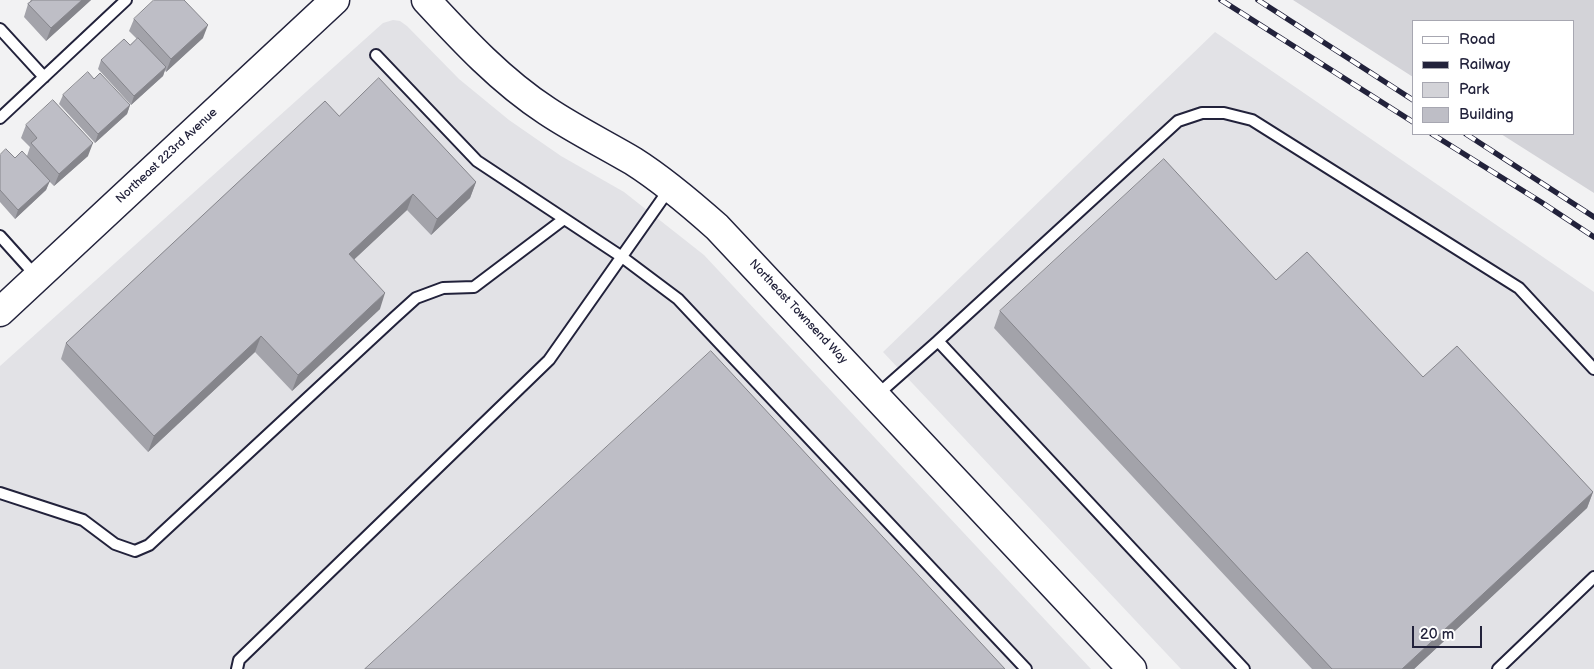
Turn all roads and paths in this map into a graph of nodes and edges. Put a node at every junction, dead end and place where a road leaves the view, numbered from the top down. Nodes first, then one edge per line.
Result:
1 (126, 0) edge
2 (335, 0) edge
3 (426, 0) edge
4 (0, 29) edge
5 (376, 55) dead end
6 (44, 77) junction
7 (0, 118) edge
8 (670, 187) junction
9 (564, 219) junction
10 (0, 236) edge
11 (622, 257) junction
12 (37, 277) junction
13 (0, 312) edge
14 (938, 341) junction
15 (1594, 369) edge
16 (877, 396) junction
17 (0, 492) edge
18 (1594, 578) edge
19 (237, 669) edge
20 (1026, 669) edge
21 (1132, 669) edge
22 (1244, 669) edge
23 (1498, 669) edge

1 - 6 lane
2 - 12 street, Northeast 223rd Avenue
3 - 8 street, Northeast Townsend Way
4 - 6 lane
5 - 9 lane
6 - 7 lane
8 - 11 lane
8 - 16 street, Northeast Townsend Way
9 - 11 lane
9 - 17 lane
10 - 12 lane
11 - 19 lane
11 - 20 lane
12 - 13 street, Northeast 223rd Avenue
14 - 15 lane
14 - 16 lane
14 - 22 lane
16 - 21 street, Northeast Townsend Way
18 - 23 lane

